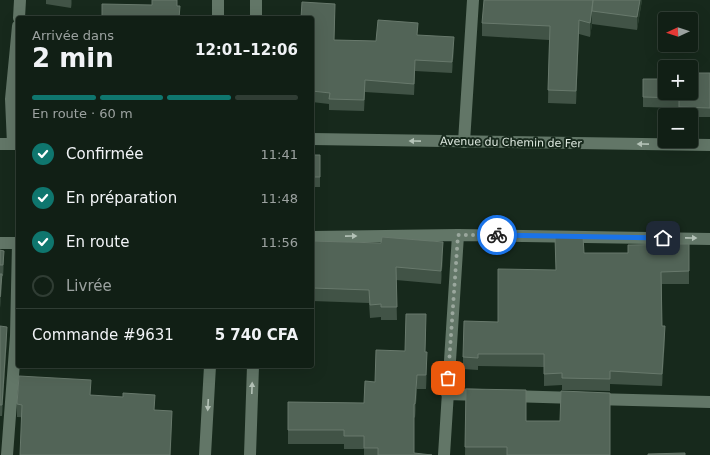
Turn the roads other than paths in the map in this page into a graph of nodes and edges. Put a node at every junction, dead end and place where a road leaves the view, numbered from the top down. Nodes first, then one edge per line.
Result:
1 (20, 0) edge
2 (218, 0) edge
3 (256, 0) edge
4 (473, 0) edge
5 (19, 16) edge
6 (218, 16) edge
7 (256, 16) edge
8 (16, 47) edge
9 (314, 139) edge
10 (464, 142) junction
11 (0, 144) edge
12 (15, 144) edge
13 (710, 145) edge
14 (458, 235) junction
15 (314, 237) edge
16 (710, 239) edge
17 (0, 243) edge
18 (16, 244) edge
19 (16, 336) edge
20 (210, 368) edge
21 (253, 368) edge
22 (447, 394) junction
23 (710, 402) edge
24 (7, 455) edge
25 (205, 455) edge
26 (250, 455) edge
27 (444, 455) edge

1 - 5 street
2 - 6 street
3 - 7 street
4 - 10 street
8 - 12 street
10 -> 9 street, Avenue du Chemin de Fer
13 -> 10 street, Avenue du Chemin de Fer
11 - 12 street
15 -> 14 street
14 -> 16 street
14 - 22 street
17 - 18 street
19 - 24 street
20 -> 25 street
26 -> 21 street
22 - 23 street
22 - 27 street

